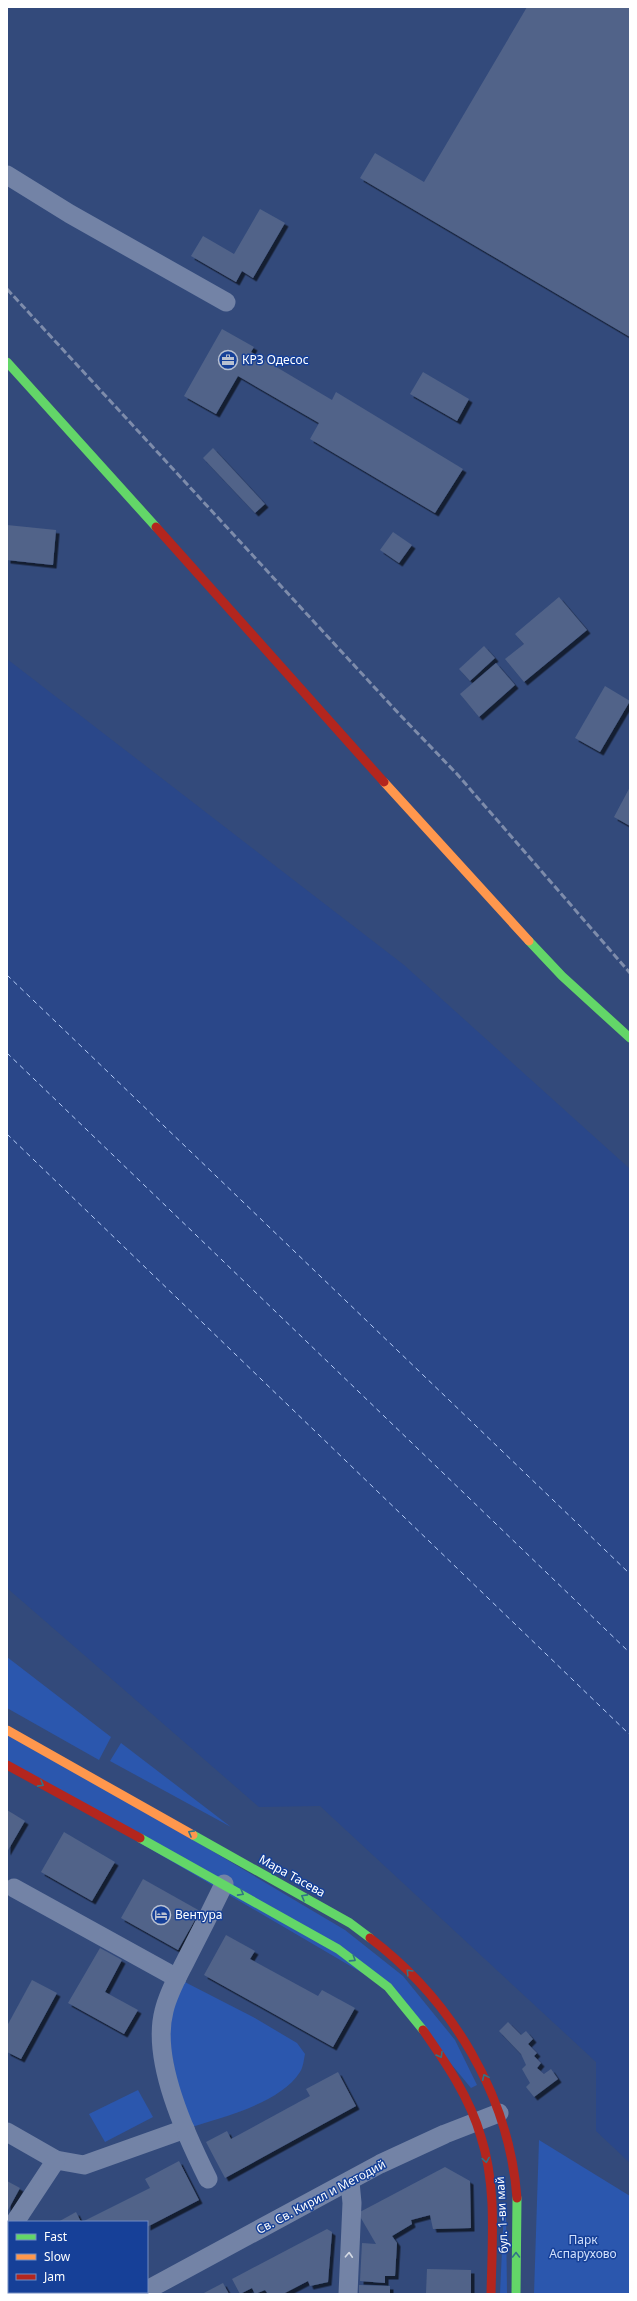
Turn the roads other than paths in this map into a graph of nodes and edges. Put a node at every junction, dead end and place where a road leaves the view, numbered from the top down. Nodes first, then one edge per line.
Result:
1 (7, 175) edge
2 (226, 302) dead end
3 (7, 362) edge
4 (630, 1038) edge
5 (7, 1730) edge
6 (7, 1765) edge
7 (224, 1884) junction
8 (14, 1888) dead end
9 (177, 1978) junction
10 (499, 2113) junction
11 (476, 2122) junction
12 (185, 2129) junction
13 (7, 2132) edge
14 (56, 2160) junction
15 (208, 2179) dead end
16 (350, 2182) junction
17 (16, 2221) edge
18 (148, 2289) edge
19 (348, 2294) edge
20 (490, 2294) edge
21 (516, 2294) edge

1 - 2 street
3 - 4 main road
10 -> 5 main road, Мара Тасева
6 -> 7 main road
7 - 9 street
7 -> 11 main road
8 - 9 street
9 - 12 street
10 - 11 street, Св. Св. Кирил и Методий
21 -> 10 main road, бул. 1-ви май
11 - 16 street, Св. Св. Кирил и Методий
11 -> 20 main road, бул. 1-ви май
12 - 14 street
12 - 15 street
13 - 14 street
14 - 17 street
16 - 18 street, Св. Св. Кирил и Методий
19 -> 16 street

